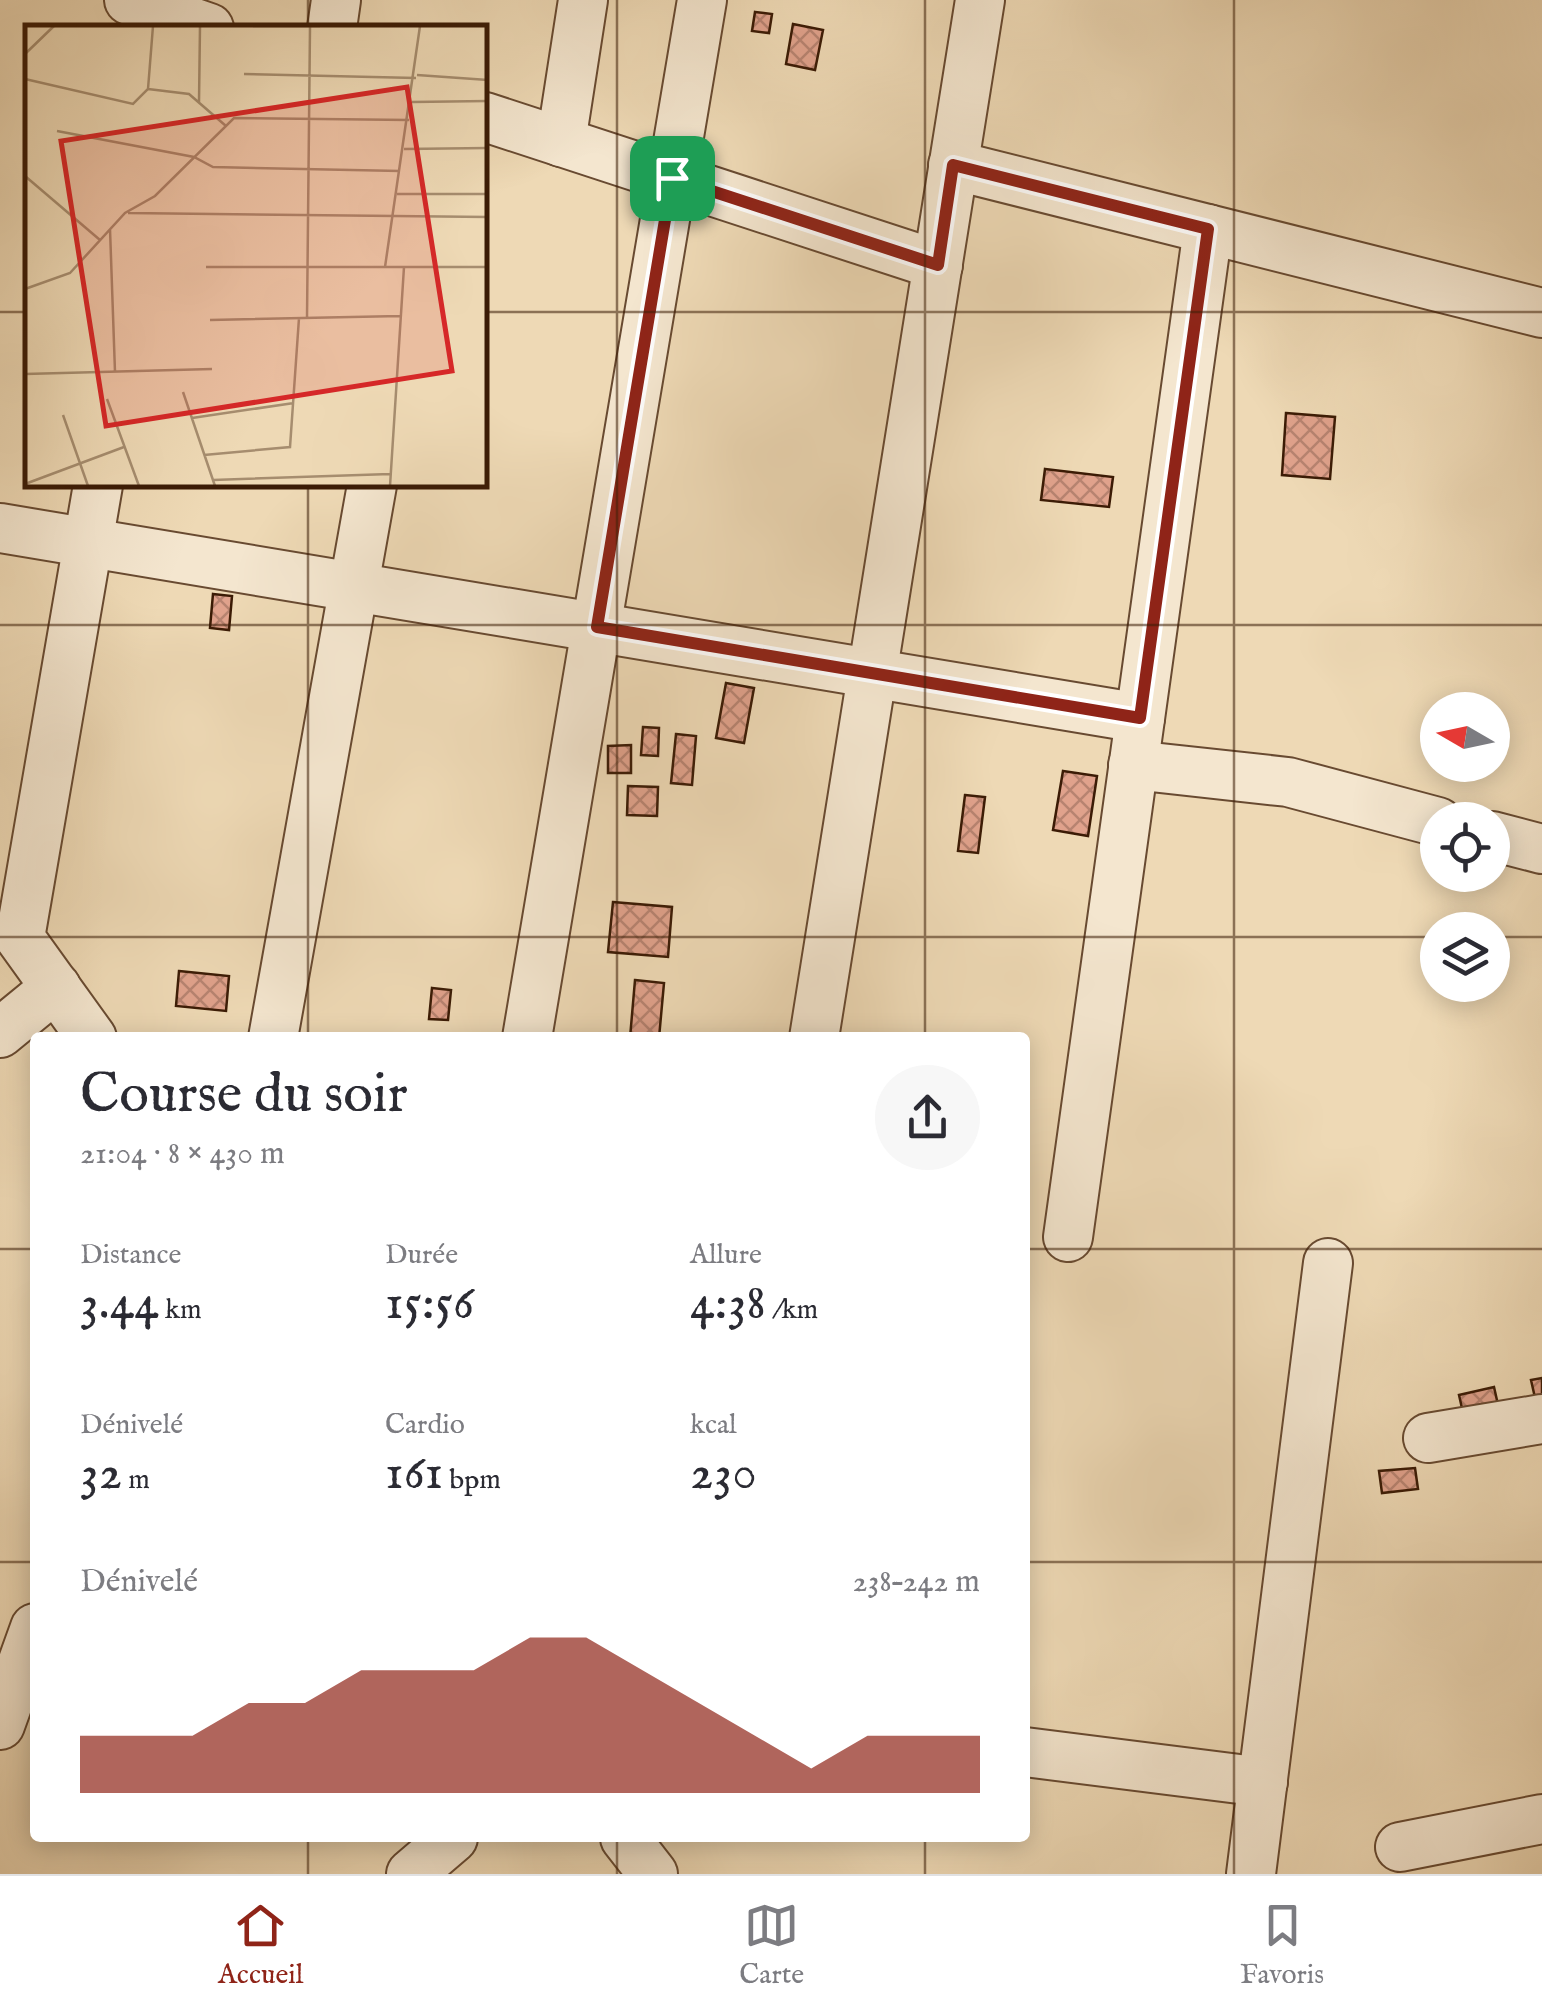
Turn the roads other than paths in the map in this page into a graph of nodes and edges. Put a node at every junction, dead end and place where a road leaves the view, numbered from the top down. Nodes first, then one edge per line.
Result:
1 (129, 0) edge
2 (336, 0) edge
3 (583, 0) edge
4 (702, 0) edge
5 (980, 0) edge
6 (188, 24) edge
7 (332, 25) edge
8 (488, 119) edge
9 (561, 142) junction
10 (953, 165) junction
11 (672, 178) junction
12 (1208, 229) junction
13 (938, 265) junction
14 (1542, 312) edge
15 (97, 488) edge
16 (371, 488) edge
17 (0, 528) edge
18 (88, 542) junction
19 (354, 587) junction
20 (597, 627) junction
21 (872, 673) junction
22 (1140, 718) junction
23 (1134, 765) junction
24 (1420, 817) edge
25 (1510, 841) edge
26 (1542, 850) edge
27 (56, 987) junction
28 (88, 1032) edge
29 (274, 1032) edge
30 (529, 1032) edge
31 (815, 1032) edge
32 (0, 1033) edge
33 (1068, 1237) dead end
34 (1328, 1263) dead end
35 (1542, 1418) edge
36 (1428, 1438) dead end
37 (30, 1642) edge
38 (0, 1725) edge
39 (1030, 1753) edge
40 (1262, 1782) junction
41 (1542, 1820) edge
42 (449, 1842) edge
43 (627, 1842) edge
44 (1400, 1847) dead end
45 (411, 1874) edge
46 (653, 1874) edge
47 (1251, 1874) edge

1 - 6 street
2 - 7 street
3 - 9 street
4 - 11 street
5 - 10 street
8 - 9 street
9 - 11 street
10 - 12 street
10 - 13 street
11 - 13 street
11 - 20 street
12 - 14 street
12 - 22 street
13 - 21 street
15 - 18 street
16 - 19 street
17 - 18 street
18 - 19 street
18 - 27 street
19 - 20 street
19 - 29 street
20 - 21 street
20 - 30 street
21 - 22 street
21 - 31 street
22 - 23 street
23 - 24 street
23 - 33 street
25 - 26 street
27 - 28 street
27 - 32 street
34 - 40 street
35 - 36 street
37 - 38 street
39 - 40 street
40 - 47 street
41 - 44 street
42 - 45 street
43 - 46 street

